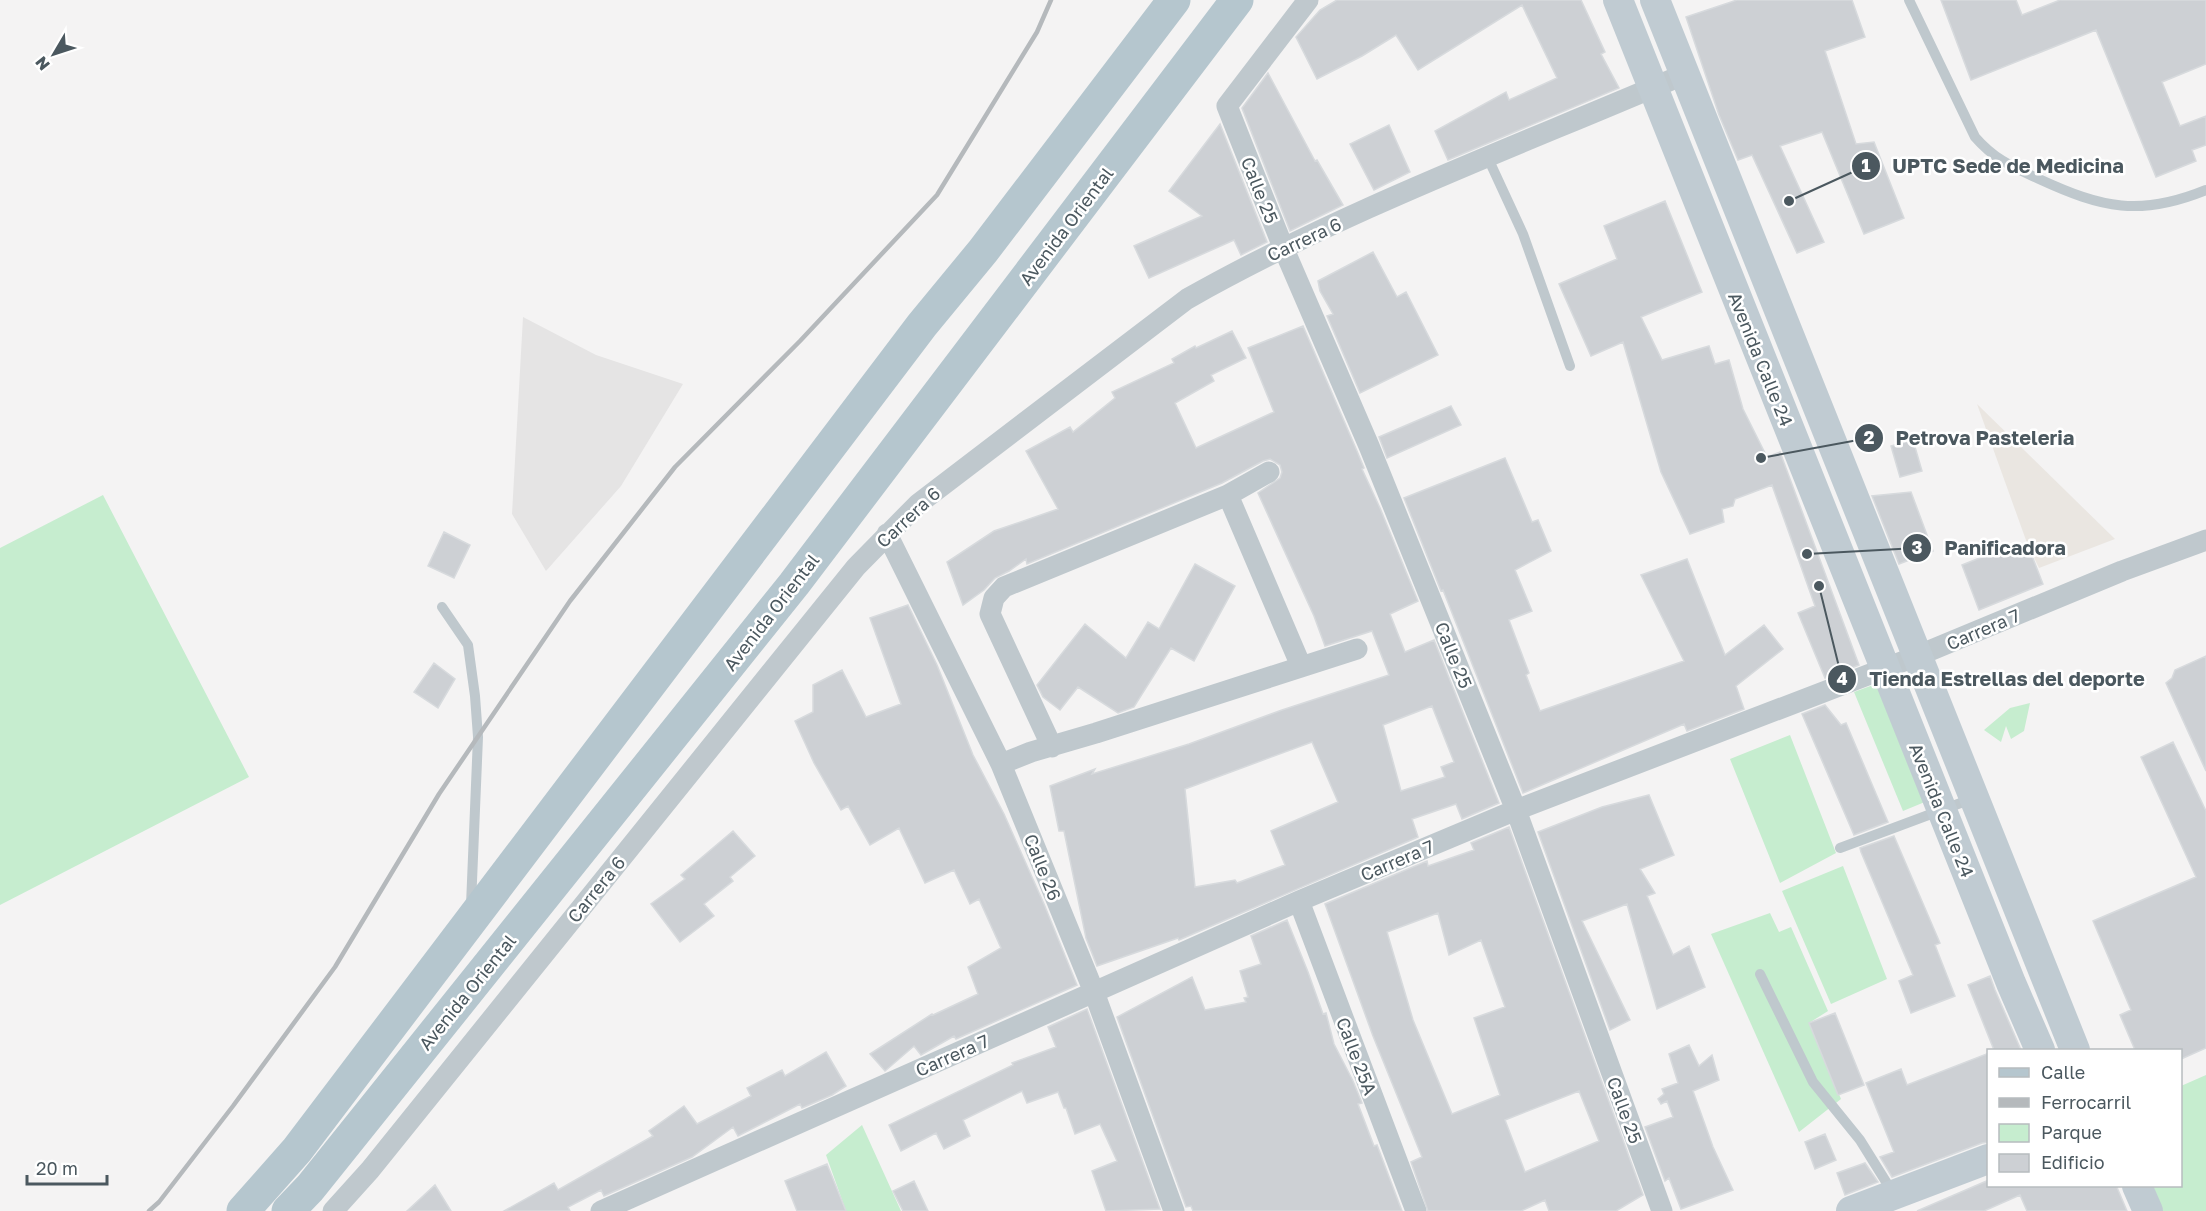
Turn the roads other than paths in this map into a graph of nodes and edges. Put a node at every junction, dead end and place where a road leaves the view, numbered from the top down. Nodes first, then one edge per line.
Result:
1 (1174, 0) edge
2 (1237, 0) edge
3 (1308, 0) edge
4 (1655, 0) edge
5 (1909, 0) edge
6 (1622, 1) edge
7 (1685, 74) junction
8 (1653, 88) junction
9 (1487, 156) junction
10 (2206, 190) edge
11 (1283, 247) junction
12 (1570, 366) dead end
13 (1269, 472) dead end
14 (1228, 495) junction
15 (887, 534) junction
16 (2206, 540) edge
17 (442, 607) dead end
18 (1357, 649) dead end
19 (1917, 656) junction
20 (1301, 666) junction
21 (1885, 668) junction
22 (1052, 747) junction
23 (1001, 764) junction
24 (1974, 798) junction
25 (1516, 810) junction
26 (1942, 810) junction
27 (1840, 848) dead end
28 (1299, 901) junction
29 (471, 920) junction
30 (1760, 974) dead end
31 (1094, 992) junction
32 (2040, 1049) edge
33 (2075, 1049) edge
34 (1987, 1160) edge
35 (2138, 1187) edge
36 (1893, 1195) junction
37 (243, 1211) edge
38 (288, 1211) edge
39 (333, 1211) edge
40 (601, 1211) edge
41 (1174, 1211) edge
42 (1416, 1211) edge
43 (1662, 1211) edge
44 (1851, 1211) edge
45 (2148, 1211) edge

1 - 29 main road
2 - 38 main road, Avenida Oriental
3 - 11 street, Calle 25
4 - 7 main road, Avenida Calle 24
5 - 10 lane
6 - 8 main road, Avenida Calle 24
7 - 8 street, Carrera 6
7 - 19 main road, Avenida Calle 24
8 - 9 street, Carrera 6
8 - 21 main road, Avenida Calle 24
9 - 11 street, Carrera 6
9 - 12 lane
11 - 15 street, Carrera 6
11 - 25 street, Calle 25
13 - 14 street
14 - 20 street
14 - 22 street
15 - 23 street, Calle 26
15 - 39 street, Carrera 6
16 - 19 street, Carrera 7
17 - 29 lane
18 - 20 street
19 - 21 street, Carrera 7
19 - 24 main road, Avenida Calle 24
20 - 22 street
21 - 25 street, Carrera 7
21 - 26 main road, Avenida Calle 24
22 - 23 street
23 - 31 street, Calle 26
24 - 26 lane
24 - 33 main road, Avenida Calle 24
25 - 28 street, Carrera 7
25 - 43 street, Calle 25
26 - 27 lane
26 - 32 main road, Avenida Calle 24
28 - 31 street, Carrera 7
28 - 42 street, Calle 25A
29 - 37 main road
30 - 36 lane
31 - 40 street, Carrera 7
31 - 41 street, Calle 26
34 - 36 main road
35 - 45 main road
36 - 44 main road

